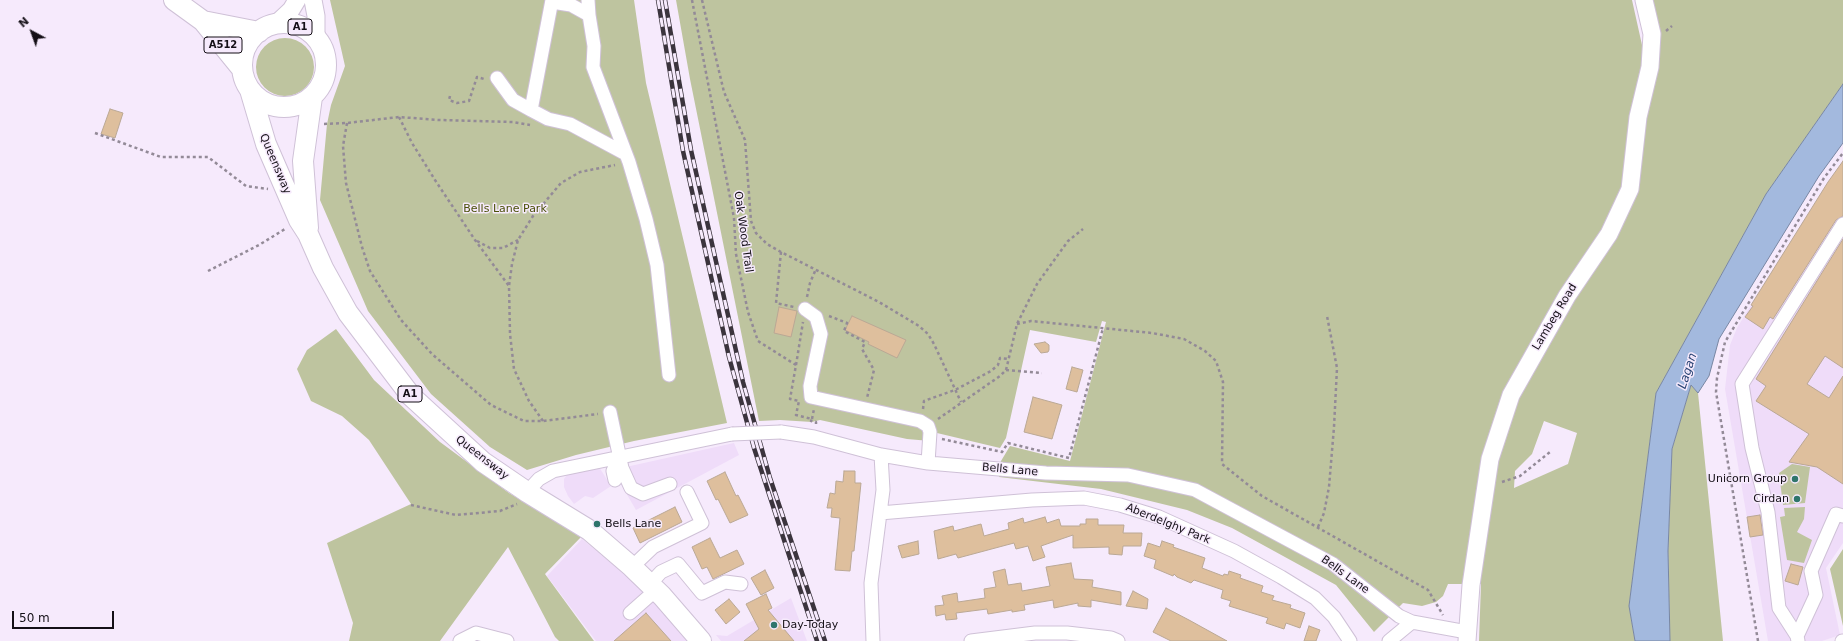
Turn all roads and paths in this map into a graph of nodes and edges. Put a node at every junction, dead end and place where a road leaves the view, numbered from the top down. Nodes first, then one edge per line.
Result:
1 (174, 0) edge
2 (297, 0) edge
3 (313, 0) edge
4 (588, 0) edge
5 (692, 0) edge
6 (702, 0) edge
7 (1644, 0) edge
8 (552, 1) edge
9 (589, 15) junction
10 (203, 21) junction
11 (267, 28) junction
12 (316, 38) junction
13 (242, 69) junction
14 (477, 77) dead end
15 (497, 78) dead end
16 (250, 90) junction
17 (450, 96) dead end
18 (312, 97) junction
19 (531, 110) junction
20 (399, 117) junction
21 (347, 123) junction
22 (308, 124) junction
23 (533, 126) dead end
24 (95, 134) dead end
25 (624, 153) junction
26 (609, 161) dead end
27 (615, 165) junction
28 (634, 178) junction
29 (304, 181) junction
30 (286, 189) junction
31 (1843, 224) edge
32 (304, 227) junction
33 (1083, 229) dead end
34 (475, 240) junction
35 (518, 240) junction
36 (781, 252) junction
37 (816, 269) junction
38 (208, 271) dead end
39 (509, 286) junction
40 (805, 309) junction
41 (1328, 316) dead end
42 (816, 317) junction
43 (1017, 324) junction
44 (1103, 328) junction
45 (1008, 359) junction
46 (796, 365) junction
47 (1006, 370) junction
48 (1042, 373) dead end
49 (669, 376) dead end
50 (955, 390) junction
51 (962, 402) junction
52 (864, 409) junction
53 (610, 412) joint
54 (544, 422) junction
55 (814, 422) dead end
56 (926, 426) junction
57 (1550, 452) dead end
58 (878, 454) junction
59 (619, 458) junction
60 (928, 463) junction
61 (614, 480) dead end
62 (670, 484) dead end
63 (1486, 488) junction
64 (687, 492) dead end
65 (530, 494) junction
66 (411, 505) dead end
67 (880, 513) junction
68 (1843, 516) edge
69 (1318, 527) junction
70 (632, 566) junction
71 (741, 584) dead end
72 (653, 587) junction
73 (630, 614) dead end
74 (1412, 622) junction
75 (1450, 629) junction
76 (1062, 637) edge
77 (1467, 637) edge
78 (1798, 638) edge
79 (990, 639) edge
80 (460, 641) edge
81 (507, 641) edge
82 (700, 641) edge
83 (873, 641) edge
84 (971, 641) edge
85 (1118, 641) edge
86 (1350, 641) edge
87 (1389, 641) edge

1 - 10 highway, A512
2 - 11 main road, A1
3 - 12 main road, A1
4 - 9 street
5 - 46 path, Oak Wood Trail
6 - 36 path
7 - 63 main road, Lambeg Road
8 - 9 street
8 - 19 street
9 - 25 street
10 - 11 highway, A512
10 - 13 highway, A512
11 - 12 highway, A1
11 - 13 highway, A1
12 - 18 highway, A1
13 - 16 highway, A1
14 - 17 path
15 - 19 street
16 - 18 highway, A1
16 - 30 highway, Queensway / A1
18 - 22 highway, Queensway / A1
19 - 25 street
20 - 21 path
20 - 23 path
20 - 34 path
21 - 22 path
21 - 54 path
22 - 29 highway, Queensway / A1
24 - 30 path
25 - 28 street
26 - 27 path
27 - 28 path
27 - 35 path
28 - 49 street
29 - 30 street
29 - 32 highway, Queensway / A1
30 - 32 highway, Queensway / A1
31 - 78 street
32 - 38 path
32 - 65 highway, Queensway / A1
33 - 43 path
34 - 35 path
34 - 39 path
35 - 39 path
36 - 37 path
36 - 40 path
37 - 40 path
37 - 50 path
39 - 54 path
40 - 42 street
40 - 46 path
41 - 69 path
42 - 52 street
42 - 52 path
43 - 44 path
43 - 45 path
44 - 56 path
44 - 69 path
45 - 47 path
45 - 50 path
46 - 55 path
47 - 48 path
47 - 51 path
50 - 51 path
50 - 56 path
51 - 56 path
52 - 56 street
53 - 54 path
53 - 59 street
56 - 60 street
57 - 63 path
58 - 59 street, Bells Lane, bridge
58 - 60 street, Bells Lane
58 - 67 street
59 - 61 street
59 - 62 street
59 - 65 street, Bells Lane
60 - 74 street, Bells Lane
63 - 77 main road, Lambeg Road
64 - 70 street
65 - 66 path
65 - 70 highway, Queensway / A1
67 - 83 street
67 - 86 street, Aberdelghy Park
68 - 78 street
69 - 75 path
70 - 72 highway, Queensway / A1
71 - 72 street
72 - 73 street
72 - 82 highway, Queensway / A1
74 - 75 street, Bells Lane
74 - 87 street
75 - 77 street, Bells Lane
76 - 79 street
76 - 85 street
79 - 84 street
80 - 81 street

